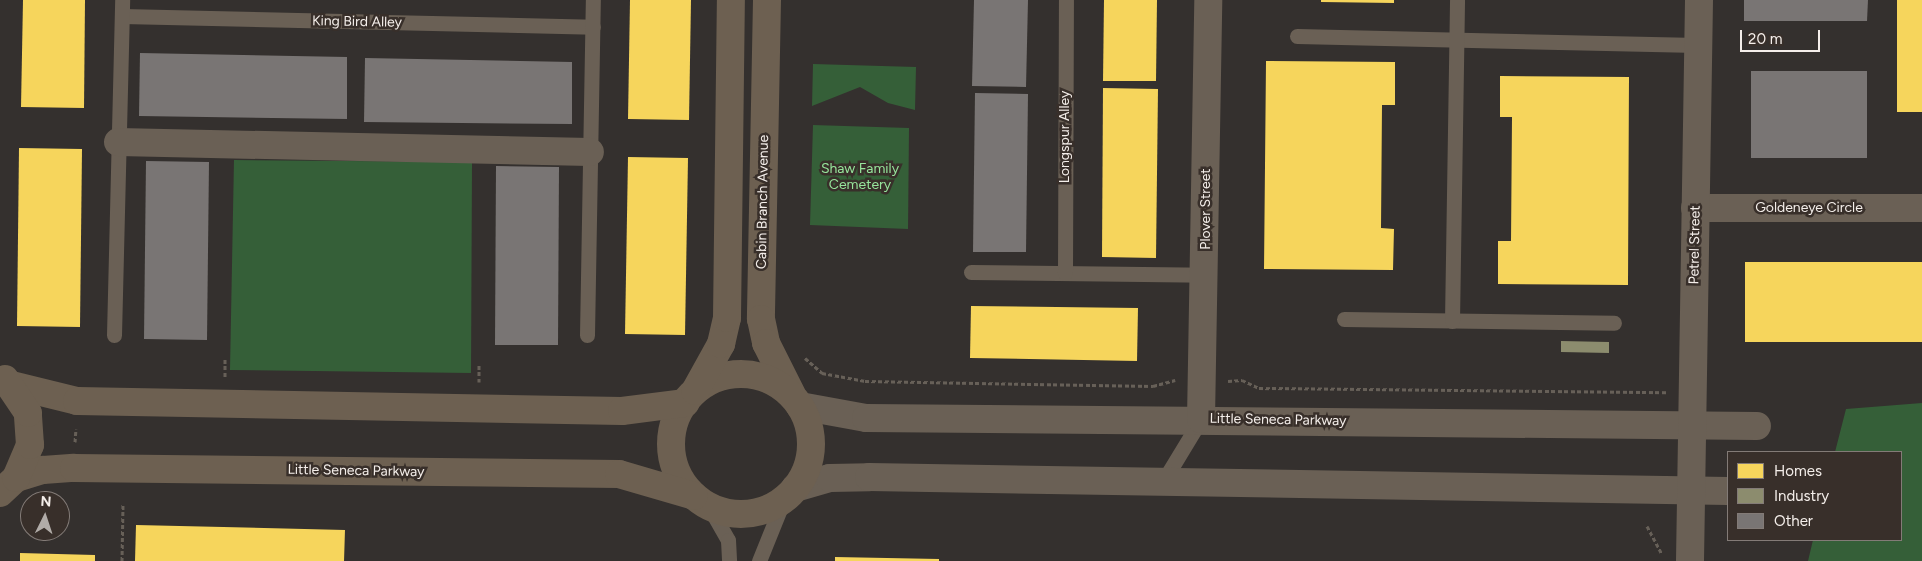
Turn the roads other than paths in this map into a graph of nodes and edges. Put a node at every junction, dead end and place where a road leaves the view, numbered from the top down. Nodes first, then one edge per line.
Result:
1 (122, 0) edge
2 (593, 0) edge
3 (731, 0) edge
4 (767, 0) edge
5 (1066, 0) edge
6 (1208, 0) edge
7 (1456, 0) edge
8 (1699, 0) edge
9 (122, 16) junction
10 (592, 27) junction
11 (1297, 36) dead end
12 (1456, 40) junction
13 (1698, 45) junction
14 (118, 142) junction
15 (590, 152) junction
16 (1695, 208) junction
17 (1922, 208) edge
18 (971, 272) dead end
19 (1065, 273) junction
20 (1206, 275) junction
21 (1344, 319) dead end
22 (1452, 321) junction
23 (1614, 323) dead end
24 (114, 335) dead end
25 (587, 335) dead end
26 (6, 380) edge
27 (690, 397) junction
28 (797, 401) junction
29 (1201, 419) junction
30 (1692, 426) junction
31 (1757, 426) dead end
32 (1164, 480) junction
33 (8, 486) edge
34 (1691, 490) junction
35 (1727, 491) edge
36 (790, 494) junction
37 (701, 500) junction
38 (729, 561) edge
39 (759, 561) edge
40 (1690, 561) edge

1 - 9 lane
2 - 10 lane
3 - 27 street
4 - 28 street, Cabin Branch Avenue
5 - 19 lane, Longspur Alley
6 - 20 street, Plover Street
7 - 12 lane
8 - 13 street, Petrel Street
9 - 10 lane, King Bird Alley
9 - 14 lane
10 - 15 lane
11 - 12 lane
12 - 13 lane
12 - 22 lane
13 - 16 street, Petrel Street
14 - 15 street
14 - 24 lane
15 - 25 lane
16 - 17 street, Goldeneye Circle
16 - 30 street, Petrel Street
18 - 19 lane
19 - 20 lane
20 - 29 street, Plover Street
21 - 22 lane
22 - 23 lane
26 - 27 street
26 - 33 street
27 - 28 street
27 - 37 street
28 - 29 street, Little Seneca Parkway
28 - 36 street
29 - 30 street, Little Seneca Parkway
29 - 32 lane
30 - 31 street, Little Seneca Parkway
30 - 34 street, Petrel Street
32 - 34 street
32 - 36 street
33 - 37 street, Little Seneca Parkway
34 - 35 street
34 - 40 street, Petrel Street
36 - 37 street
36 - 39 lane
37 - 38 lane

